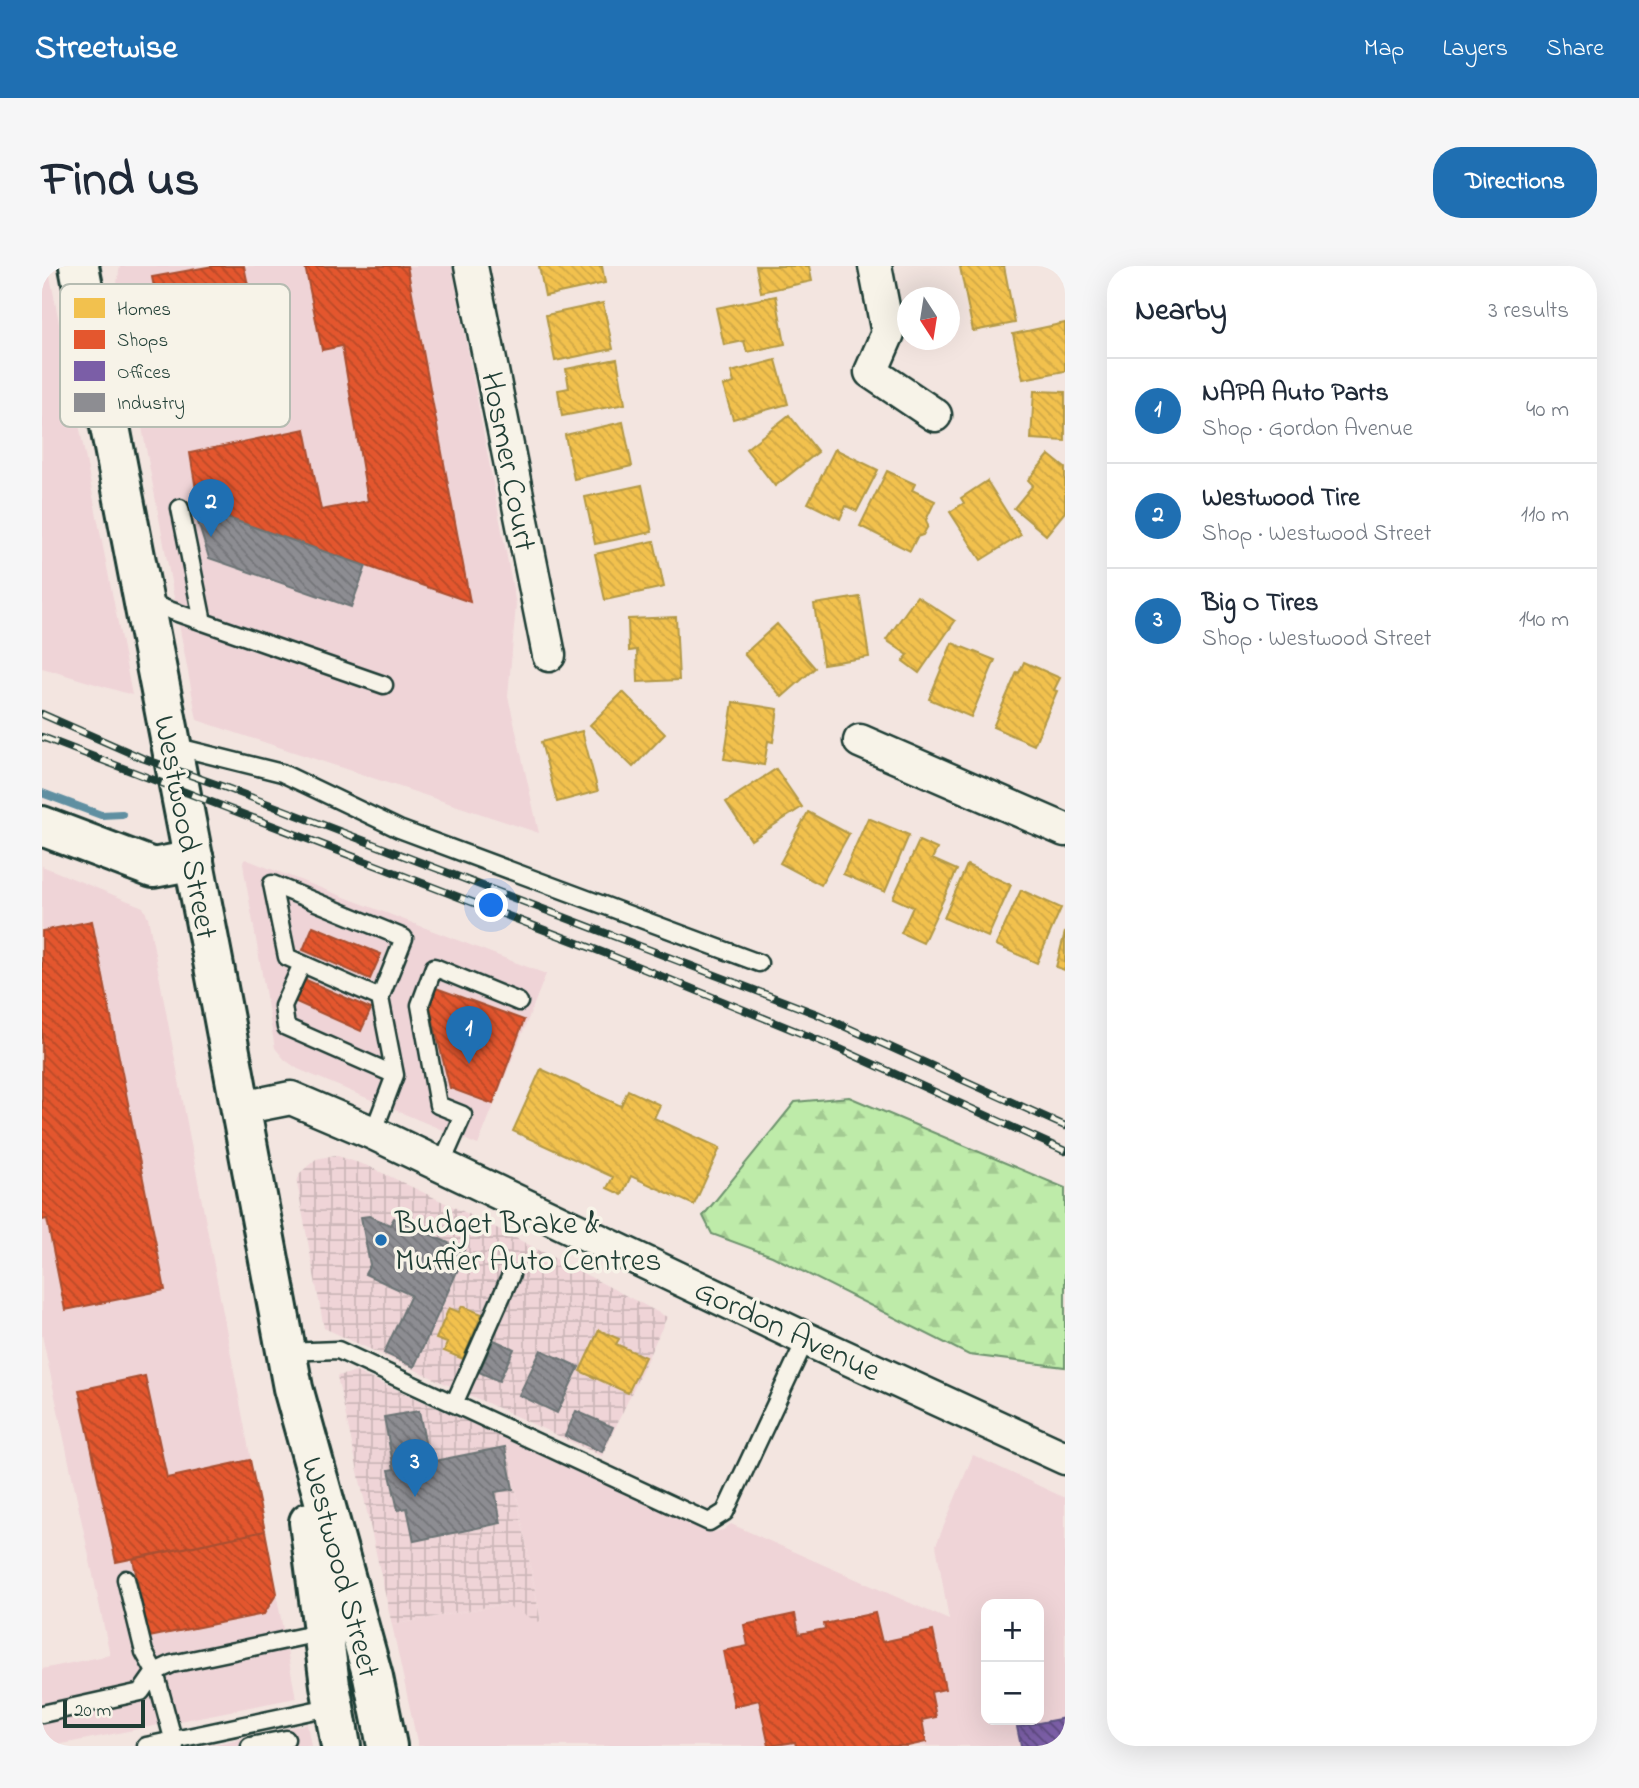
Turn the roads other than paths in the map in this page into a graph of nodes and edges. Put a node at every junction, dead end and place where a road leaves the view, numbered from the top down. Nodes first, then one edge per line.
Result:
1 (79, 266) edge
2 (471, 266) edge
3 (875, 266) edge
4 (82, 284) edge
5 (935, 415) dead end
6 (110, 427) edge
7 (180, 508) dead end
8 (144, 601) junction
9 (203, 622) junction
10 (549, 655) dead end
11 (384, 685) dead end
12 (860, 740) dead end
13 (171, 745) junction
14 (42, 827) edge
15 (1065, 830) edge
16 (194, 860) junction
17 (760, 962) dead end
18 (303, 964) junction
19 (380, 998) junction
20 (519, 1002) dead end
21 (395, 1075) junction
22 (241, 1108) junction
23 (373, 1133) junction
24 (441, 1165) junction
25 (511, 1275) dead end
26 (806, 1339) junction
27 (289, 1370) junction
28 (454, 1404) junction
29 (1065, 1458) edge
30 (126, 1579) dead end
31 (323, 1629) junction
32 (155, 1672) junction
33 (334, 1706) junction
34 (42, 1714) edge
35 (286, 1739) dead end
36 (174, 1743) edge
37 (146, 1746) edge
38 (250, 1746) edge
39 (341, 1746) edge
40 (387, 1746) edge

1 - 4 main road, Westwood Street
2 - 10 street, Hosmer Court
3 - 5 street
6 - 8 main road, Westwood Street
7 - 9 lane
8 - 9 lane
8 - 13 main road, Westwood Street
9 - 11 lane
12 - 15 street
13 - 16 main road, Westwood Street
13 - 17 lane
14 - 16 main road
16 - 22 main road, Westwood Street
18 - 19 lane
18 - 19 lane
18 - 21 lane
19 - 21 lane
20 - 24 lane
21 - 23 lane
22 - 23 street, Gordon Avenue
22 - 27 main road, Westwood Street
23 - 24 street, Gordon Avenue
24 - 26 street, Gordon Avenue
25 - 28 lane
26 - 28 lane
26 - 29 street, Gordon Avenue
27 - 28 lane
27 - 31 main road, Westwood Street
27 - 40 main road, Westwood Street
30 - 32 lane
31 - 32 lane
31 - 33 main road, Westwood Street
32 - 34 lane
32 - 36 lane
33 - 36 lane
33 - 39 main road, Westwood Street
35 - 38 lane
36 - 37 lane

